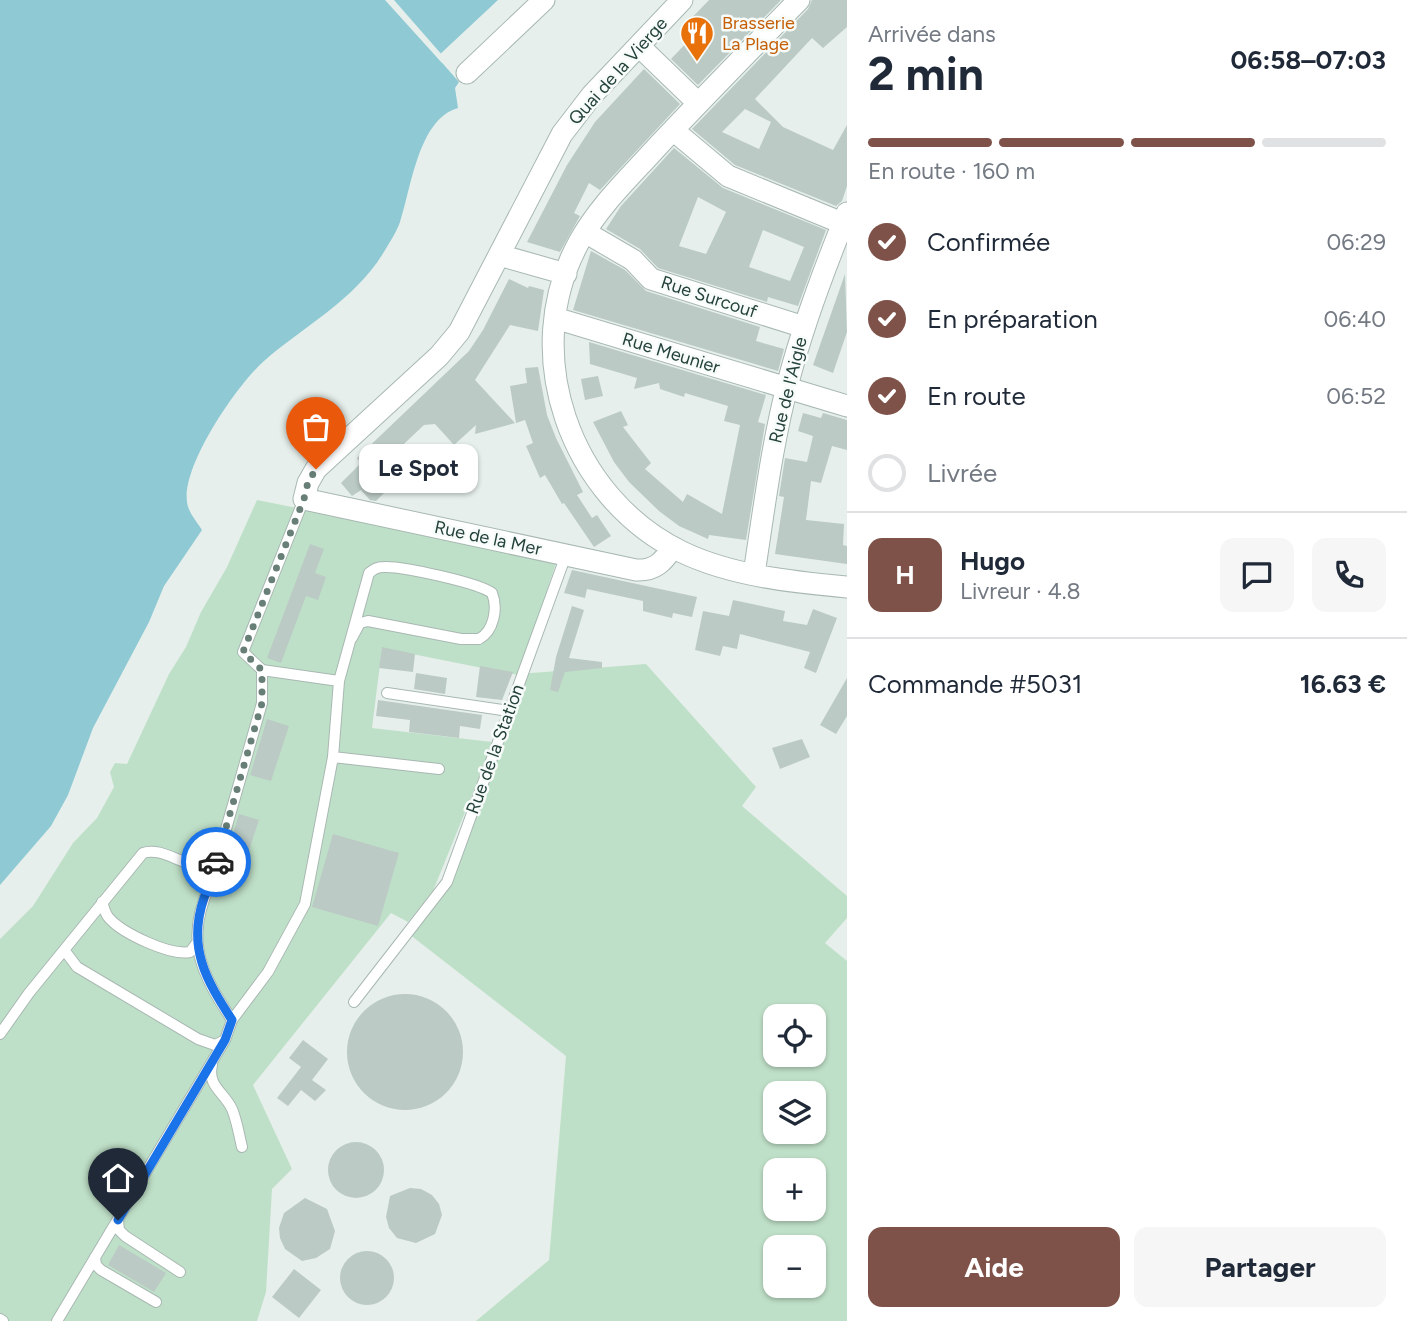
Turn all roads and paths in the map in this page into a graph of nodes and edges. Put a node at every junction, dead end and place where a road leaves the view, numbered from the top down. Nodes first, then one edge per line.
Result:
1 (544, 0) edge
2 (682, 0) edge
3 (799, 0) edge
4 (639, 46) junction
5 (467, 73) dead end
6 (698, 103) junction
7 (673, 130) junction
8 (846, 220) edge
9 (585, 232) junction
10 (499, 255) junction
11 (566, 274) junction
12 (555, 318) junction
13 (804, 327) junction
14 (786, 388) junction
15 (847, 406) edge
16 (305, 494) junction
17 (673, 547) junction
18 (566, 555) junction
19 (754, 574) junction
20 (847, 587) edge
21 (352, 638) junction
22 (262, 670) junction
23 (339, 681) junction
24 (387, 693) dead end
25 (509, 711) junction
26 (333, 757) junction
27 (439, 769) dead end
28 (217, 860) junction
29 (200, 867) junction
30 (211, 885) junction
31 (102, 902) junction
32 (196, 944) junction
33 (65, 951) junction
34 (354, 1002) dead end
35 (232, 1020) junction
36 (0, 1034) edge
37 (225, 1040) junction
38 (214, 1059) junction
39 (242, 1147) dead end
40 (118, 1220) junction
41 (95, 1257) junction
42 (180, 1272) dead end
43 (156, 1302) dead end
44 (57, 1321) edge

1 - 5 street
2 - 4 street, Quai de la Vierge
3 - 6 street
4 - 6 street
4 - 10 street, Quai de la Vierge
6 - 7 street
7 - 8 street
7 - 9 street
8 - 13 street, Rue de l'Aigle
9 - 11 street
9 - 13 street, Rue Surcouf
10 - 11 street
10 - 16 street, Quai de la Vierge
11 - 12 street
12 - 14 street, Rue Meunier
12 - 17 street
13 - 14 street, Rue de l'Aigle
14 - 15 street, Rue Meunier
14 - 19 street, Rue de l'Aigle
16 - 18 street, Rue de la Mer
16 - 22 lane
17 - 18 street, Rue de la Mer
17 - 19 street
18 - 25 lane, Rue de la Station
19 - 20 street
21 - 21 lane
21 - 23 lane
22 - 23 lane
22 - 28 lane
23 - 26 lane
24 - 25 lane
25 - 34 lane, Rue de la Station
26 - 27 lane
26 - 35 lane
28 - 29 lane
28 - 30 lane
29 - 30 lane
29 - 31 lane
30 - 32 lane
31 - 32 lane
31 - 33 lane
32 - 35 lane
33 - 36 lane
33 - 37 lane
35 - 37 lane
37 - 38 lane
38 - 39 lane
38 - 40 lane
40 - 41 lane
40 - 42 lane
41 - 43 lane
41 - 44 lane

